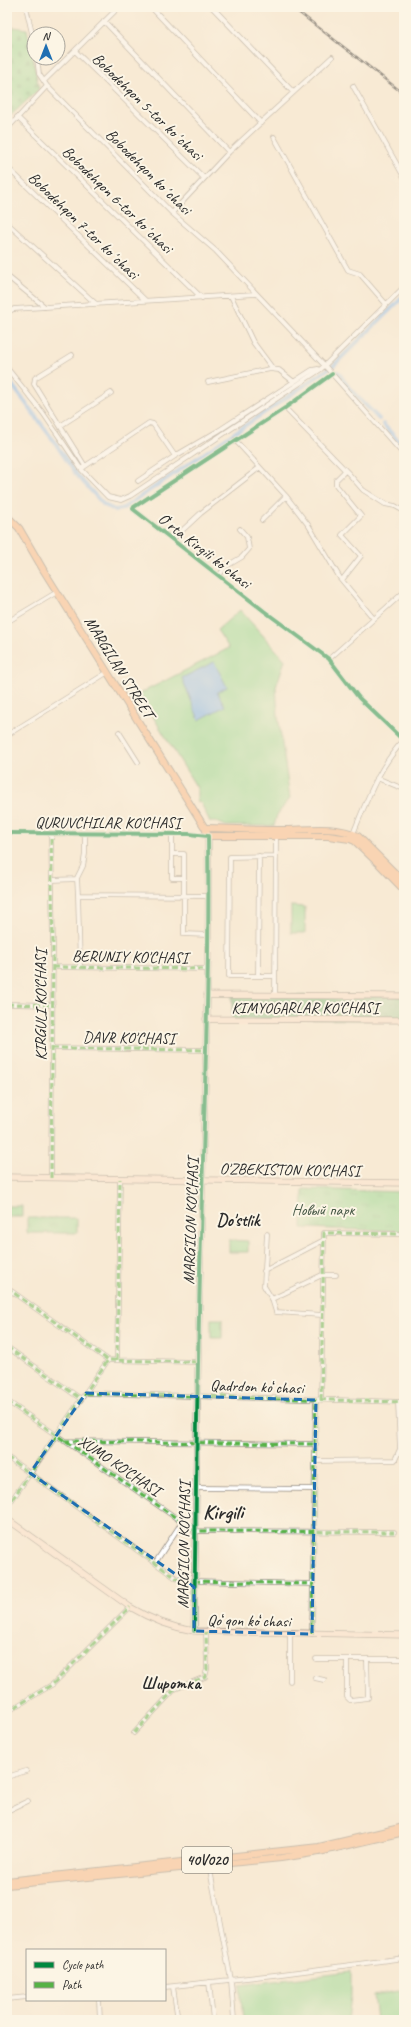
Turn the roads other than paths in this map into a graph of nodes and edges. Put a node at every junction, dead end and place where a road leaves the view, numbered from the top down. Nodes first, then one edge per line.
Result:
1 (26, 7) edge
2 (119, 7) edge
3 (151, 7) edge
4 (212, 7) edge
5 (104, 21) junction
6 (30, 26) edge
7 (75, 51) junction
8 (332, 57) dead end
9 (38, 66) edge
10 (46, 83) junction
11 (353, 86) dead end
12 (294, 92) junction
13 (18, 118) junction
14 (261, 122) junction
15 (7, 129) edge
16 (274, 137) dead end
17 (229, 152) junction
18 (7, 167) edge
19 (404, 177) edge
20 (204, 178) junction
21 (172, 213) junction
22 (7, 223) edge
23 (7, 276) edge
24 (404, 287) edge
25 (255, 294) junction
26 (231, 296) junction
27 (202, 298) junction
28 (145, 300) junction
29 (96, 304) junction
30 (386, 304) junction
31 (45, 307) junction
32 (7, 312) edge
33 (72, 355) dead end
34 (324, 364) junction
35 (7, 368) edge
36 (273, 369) junction
37 (321, 369) junction
38 (332, 374) junction
39 (208, 382) dead end
40 (294, 382) junction
41 (111, 393) dead end
42 (285, 408) junction
43 (60, 426) junction
44 (235, 440) junction
45 (404, 455) edge
46 (175, 456) junction
47 (83, 468) junction
48 (259, 468) junction
49 (345, 471) junction
50 (138, 481) dead end
51 (286, 496) junction
52 (404, 511) edge
53 (7, 516) edge
54 (262, 520) dead end
55 (240, 529) dead end
56 (173, 539) junction
57 (219, 576) junction
58 (342, 580) junction
59 (57, 592) junction
60 (404, 592) edge
61 (374, 619) junction
62 (7, 622) edge
63 (329, 659) junction
64 (108, 672) junction
65 (119, 732) dead end
66 (7, 735) edge
67 (404, 740) edge
68 (138, 762) dead end
69 (378, 778) junction
70 (404, 789) edge
71 (205, 828) junction
72 (7, 833) edge
73 (51, 833) junction
74 (85, 834) junction
75 (172, 834) junction
76 (353, 834) junction
77 (208, 836) junction
78 (276, 836) junction
79 (172, 854) junction
80 (259, 856) junction
81 (276, 856) junction
82 (184, 878) junction
83 (77, 879) junction
84 (52, 880) junction
85 (404, 882) edge
86 (404, 890) edge
87 (78, 895) junction
88 (184, 896) junction
89 (209, 896) junction
90 (208, 935) junction
91 (53, 967) junction
92 (80, 967) junction
93 (207, 969) junction
94 (258, 976) junction
95 (275, 976) junction
96 (207, 995) junction
97 (275, 995) junction
98 (404, 996) edge
99 (7, 1004) edge
100 (53, 1005) junction
101 (206, 1019) junction
102 (404, 1020) edge
103 (52, 1048) junction
104 (206, 1050) junction
105 (7, 1177) edge
106 (51, 1178) junction
107 (120, 1179) junction
108 (204, 1180) junction
109 (404, 1183) edge
110 (266, 1234) dead end
111 (404, 1234) edge
112 (324, 1240) junction
113 (264, 1271) junction
114 (322, 1275) junction
115 (336, 1275) dead end
116 (7, 1288) edge
117 (272, 1299) junction
118 (322, 1315) junction
119 (7, 1347) edge
120 (108, 1360) junction
121 (117, 1360) junction
122 (198, 1362) junction
123 (86, 1393) junction
124 (197, 1396) junction
125 (81, 1399) junction
126 (316, 1400) junction
127 (321, 1400) junction
128 (7, 1402) edge
129 (398, 1402) junction
130 (404, 1402) edge
131 (56, 1436) junction
132 (64, 1441) junction
133 (197, 1442) junction
134 (316, 1444) junction
135 (402, 1449) edge
136 (7, 1457) edge
137 (316, 1461) junction
138 (30, 1474) junction
139 (196, 1488) junction
140 (315, 1489) junction
141 (7, 1507) edge
142 (7, 1519) edge
143 (182, 1522) junction
144 (195, 1531) junction
145 (314, 1532) junction
146 (394, 1532) dead end
147 (155, 1563) junction
148 (194, 1581) junction
149 (313, 1584) junction
150 (194, 1587) junction
151 (130, 1607) junction
152 (194, 1631) junction
153 (206, 1632) junction
154 (290, 1633) junction
155 (312, 1634) junction
156 (404, 1636) edge
157 (316, 1659) dead end
158 (347, 1659) junction
159 (404, 1659) edge
160 (367, 1660) junction
161 (316, 1678) dead end
162 (324, 1680) dead end
163 (290, 1681) dead end
164 (7, 1712) edge
165 (134, 1733) dead end
166 (26, 1771) dead end
167 (7, 1778) edge
168 (28, 1800) dead end
169 (7, 1811) edge
170 (404, 1827) edge
171 (404, 1832) edge
172 (209, 1865) junction
173 (82, 1876) junction
174 (7, 1880) edge
175 (7, 1885) edge
176 (404, 1958) edge
177 (231, 1980) junction
178 (209, 1982) junction
179 (166, 1987) edge
180 (173, 1987) junction
181 (26, 1997) edge
182 (7, 1999) edge
183 (99, 2001) edge
184 (100, 2020) edge
185 (178, 2020) edge
186 (213, 2020) edge
187 (234, 2020) edge

1 - 6 street
2 - 5 street
3 - 14 street
4 - 12 street
5 - 7 street
5 - 17 street
7 - 10 street
7 - 20 street, Bobodehqon 5-tor koʼchasi
8 - 12 street
9 - 10 street, Bobodehqon koʼchasi
10 - 13 street
10 - 21 street, Bobodehqon koʼchasi
11 - 19 street
12 - 14 street
13 - 15 street
13 - 27 street, Bobodehqon 6-tor koʼchasi
14 - 17 street
16 - 30 street
17 - 20 street
18 - 28 street, Bobodehqon 7-tor koʼchasi
20 - 21 street
21 - 25 street, Bobodehqon koʼchasi
22 - 29 street
23 - 31 street
24 - 30 street
25 - 26 street
25 - 34 street, Bobodehqon koʼchasi
26 - 27 street
26 - 36 street
27 - 28 street
28 - 29 street
29 - 31 street
30 - 34 street
31 - 32 street
33 - 43 street
34 - 37 street
34 - 38 street, Bobodehqon koʼchasi
35 - 47 street
36 - 39 street
36 - 40 street
37 - 40 street
37 - 47 street
38 - 42 street, Oʻrta Kirgili koʻchasi
38 - 45 street, Bobodehqon koʼchasi
40 - 46 street
41 - 43 street
42 - 44 street, Oʻrta Kirgili koʻchasi
42 - 49 street
43 - 47 street
44 - 48 street
44 - 56 street, Oʻrta Kirgili koʻchasi
46 - 47 street
46 - 50 street
48 - 51 street
48 - 56 street
49 - 52 street
49 - 58 street
51 - 54 street
51 - 58 street
53 - 59 main road, MARGILAN STREET
55 - 57 street
56 - 57 street, Oʻrta Kirgili koʻchasi
57 - 63 street, Oʻrta Kirgili koʻchasi
58 - 61 street
59 - 62 street
59 - 64 main road, MARGILAN STREET
60 - 61 street
61 - 63 street
63 - 67 street, Oʻrta Kirgili koʻchasi
64 - 66 street
64 - 71 main road, MARGILAN STREET
65 - 68 street
67 - 69 street
69 - 70 street
69 - 76 street
71 - 76 main road
71 - 77 main road, MARGILAN STREET
72 - 73 street, QURUVCHILAR KO'CHASI
73 - 74 street, QURUVCHILAR KO'CHASI
73 - 84 street, KIRGULI KO'CHASI
74 - 75 street, QURUVCHILAR KO'CHASI
74 - 83 street
75 - 77 street, QURUVCHILAR KO'CHASI
75 - 79 street
76 - 85 main road
77 - 78 main road, QURUVCHILAR KO'CHASI
77 - 89 street, MARG'ILON KO'CHASI
78 - 81 street
78 - 86 main road, QURUVCHILAR KO'CHASI
79 - 82 street
79 - 82 street
80 - 81 street
80 - 94 street
80 - 94 street
81 - 95 street
82 - 88 street
83 - 84 street
83 - 87 street
84 - 91 street, KIRGULI KO'CHASI
87 - 88 street
87 - 92 street
88 - 89 street
88 - 90 street
89 - 90 street, MARG'ILON KO'CHASI
90 - 93 street, MARG'ILON KO'CHASI
91 - 92 street, BERUNIY KO'CHASI
91 - 100 street, KIRGULI KO'CHASI
92 - 93 street, BERUNIY KO'CHASI
93 - 96 street, MARG'ILON KO'CHASI
94 - 95 street
95 - 97 street
96 - 97 street, KIMYOGARLAR KO'CHASI
96 - 101 street, MARG'ILON KO'CHASI
97 - 98 street, KIMYOGARLAR KO'CHASI
99 - 100 street
100 - 103 street, KIRGULI KO'CHASI
101 - 102 street, KIMYOGARLAR KO'CHASI
101 - 104 street, MARG'ILON KO'CHASI
103 - 104 street, DAVR KO'CHASI
103 - 106 street, KIRGULI KO'CHASI
104 - 108 street, MARG'ILON KO'CHASI
105 - 106 street, O'ZBEKISTON KO'CHASI
106 - 107 street, O'ZBEKISTON KO'CHASI
107 - 108 street, O'ZBEKISTON KO'CHASI
107 - 121 street
108 - 109 street, O'ZBEKISTON KO'CHASI
108 - 122 street, MARG'ILON KO'CHASI
110 - 113 street
111 - 112 street
112 - 113 street
112 - 114 street
113 - 117 street
114 - 115 street
114 - 117 street
114 - 118 street
116 - 120 street
117 - 118 street
118 - 127 street
119 - 125 street
120 - 121 street
120 - 123 street
121 - 122 street
122 - 124 street, MARG'ILON KO'CHASI
123 - 124 street, Qadrdon koʻchasi
123 - 125 street
124 - 126 street, Qadrdon koʻchasi
124 - 133 street, MARG'ILON KO'CHASI
125 - 131 street
126 - 127 street, Qadrdon koʻchasi
126 - 134 street
127 - 129 street, Qadrdon koʻchasi
128 - 131 street, XUMO KO'CHASI
129 - 130 street, Qadrdon koʻchasi
129 - 135 street
131 - 132 street, XUMO KO'CHASI
131 - 138 street
132 - 133 street
132 - 143 street, XUMO KO'CHASI
133 - 134 street
133 - 139 street, MARG'ILON KO'CHASI
134 - 137 street
135 - 137 street
136 - 138 street
137 - 140 street
138 - 141 street
138 - 147 street
139 - 140 street
139 - 144 street, MARG'ILON KO'CHASI
140 - 145 street
142 - 151 street, Qoʻqon koʻchasi
143 - 144 street, XUMO KO'CHASI
143 - 147 street
144 - 145 street
144 - 148 street, MARG'ILON KO'CHASI
145 - 146 street
145 - 149 street
147 - 150 street
148 - 149 street
148 - 150 street, MARG'ILON KO'CHASI
149 - 155 street
150 - 152 street, MARG'ILON KO'CHASI
151 - 152 street, Qoʻqon koʻchasi
151 - 164 street
152 - 153 street, Qoʻqon koʻchasi
153 - 154 street, Qoʻqon koʻchasi
153 - 165 street
154 - 155 street, Qoʻqon koʻchasi
154 - 163 street
155 - 156 street, Qoʻqon koʻchasi
157 - 158 street
158 - 160 street
158 - 160 street
159 - 160 street
161 - 162 street
166 - 167 street
168 - 169 street
170 - 173 main road, 40V020
171 - 172 main road
172 - 173 main road
172 - 177 street
173 - 174 main road, 40V020
173 - 175 main road
176 - 177 street
177 - 178 street
177 - 187 street
178 - 180 street
178 - 186 street
179 - 180 street
180 - 185 street
181 - 182 street
183 - 184 street

